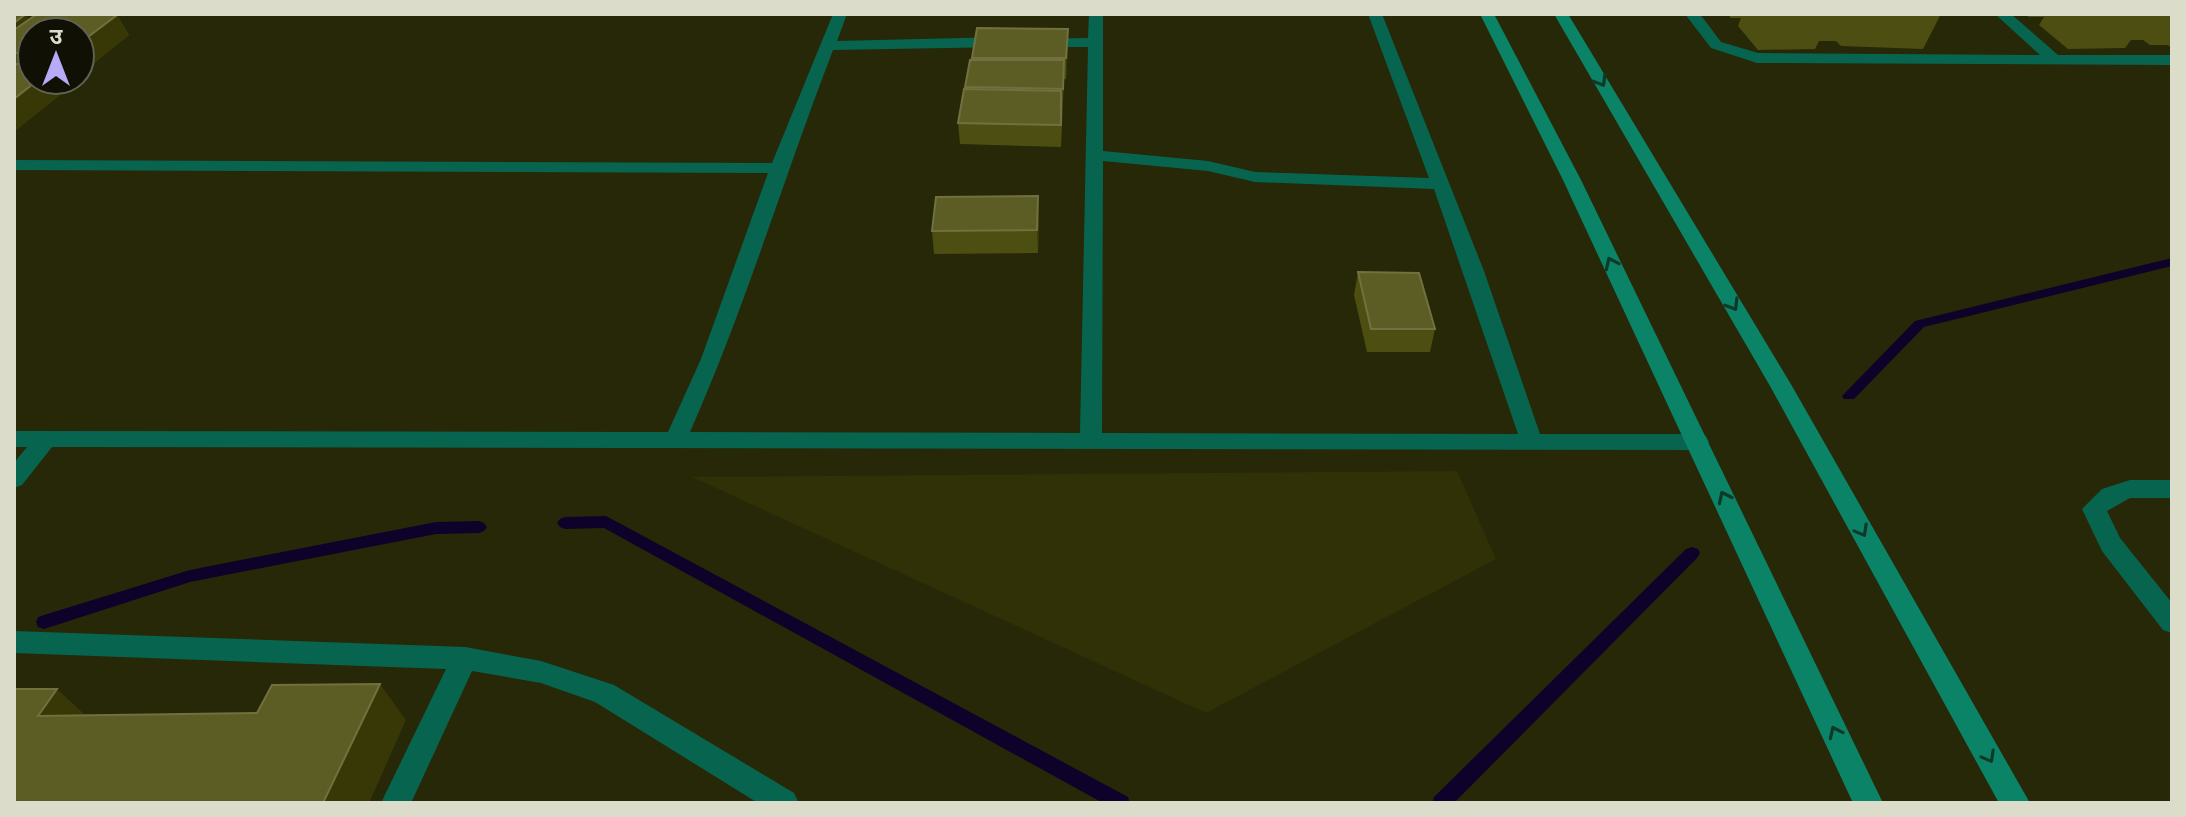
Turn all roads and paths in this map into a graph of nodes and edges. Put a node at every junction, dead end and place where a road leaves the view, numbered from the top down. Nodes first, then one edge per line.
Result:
1 (840, 14) edge
2 (1096, 14) edge
3 (1375, 14) edge
4 (1487, 14) edge
5 (1561, 14) edge
6 (1692, 14) edge
7 (2002, 14) edge
8 (1921, 41) dead end
9 (1096, 43) junction
10 (828, 46) junction
11 (1940, 59) junction
12 (2054, 59) junction
13 (2172, 60) edge
14 (1095, 155) junction
15 (14, 165) edge
16 (779, 168) junction
17 (1440, 184) junction
18 (14, 439) edge
19 (46, 439) junction
20 (675, 441) junction
21 (1091, 441) junction
22 (1532, 442) junction
23 (1698, 442) junction
24 (14, 479) edge
25 (2172, 489) edge
26 (2172, 622) edge
27 (14, 642) edge
28 (465, 658) junction
29 (396, 803) edge
30 (784, 803) edge
31 (1868, 803) edge
32 (2015, 803) edge

1 - 10 street
2 - 9 street
3 - 17 street
23 -> 4 main road
5 -> 32 main road
6 - 11 street
7 - 12 street
8 - 11 street
9 - 10 street
9 - 14 street
10 - 16 street
11 - 12 street
12 - 13 street
14 - 17 street
14 - 21 street
15 - 16 street
16 - 20 street
17 - 22 street
18 - 19 street
19 - 20 street
19 - 24 street
20 - 21 street
21 - 22 street
22 - 23 street
31 -> 23 main road
25 - 26 street
27 - 28 street
28 - 29 street
28 - 30 street

